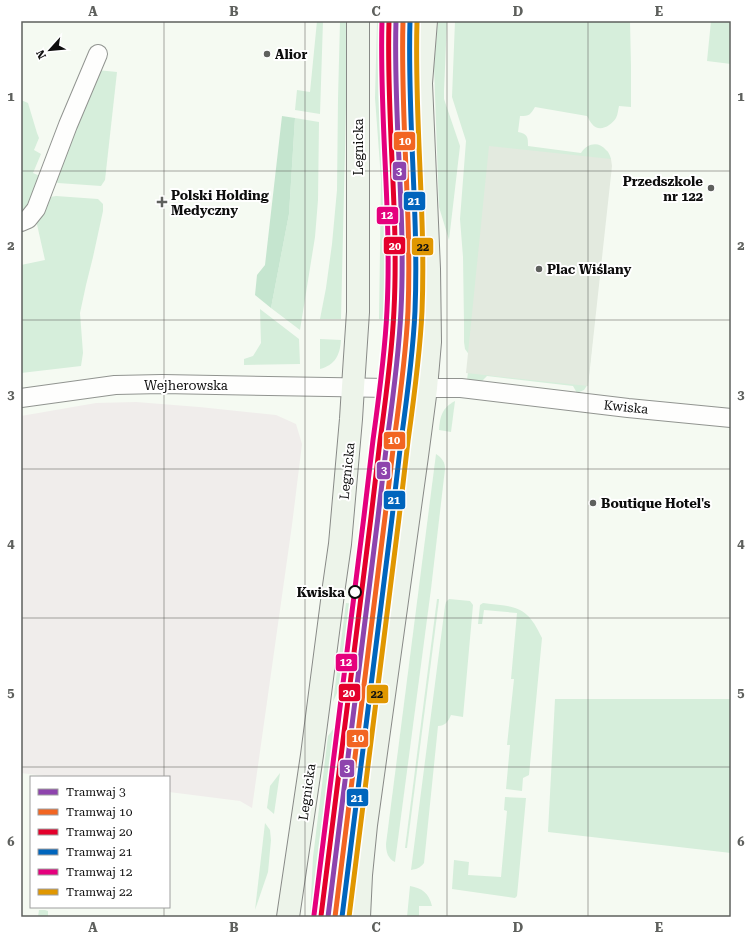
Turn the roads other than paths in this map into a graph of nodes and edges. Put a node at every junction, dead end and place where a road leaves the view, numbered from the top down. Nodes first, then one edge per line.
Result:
1 (358, 21) edge
2 (426, 21) edge
3 (98, 54) dead end
4 (21, 222) edge
5 (353, 387) junction
6 (426, 388) junction
7 (21, 398) edge
8 (731, 418) edge
9 (288, 917) edge
10 (359, 917) edge

1 - 5 main road, Legnicka
2 - 6 main road
3 - 4 street
5 - 6 street, Wejherowska
5 - 7 street, Wejherowska
5 - 9 main road, Legnicka
6 - 8 street, Kwiska
6 - 10 main road

